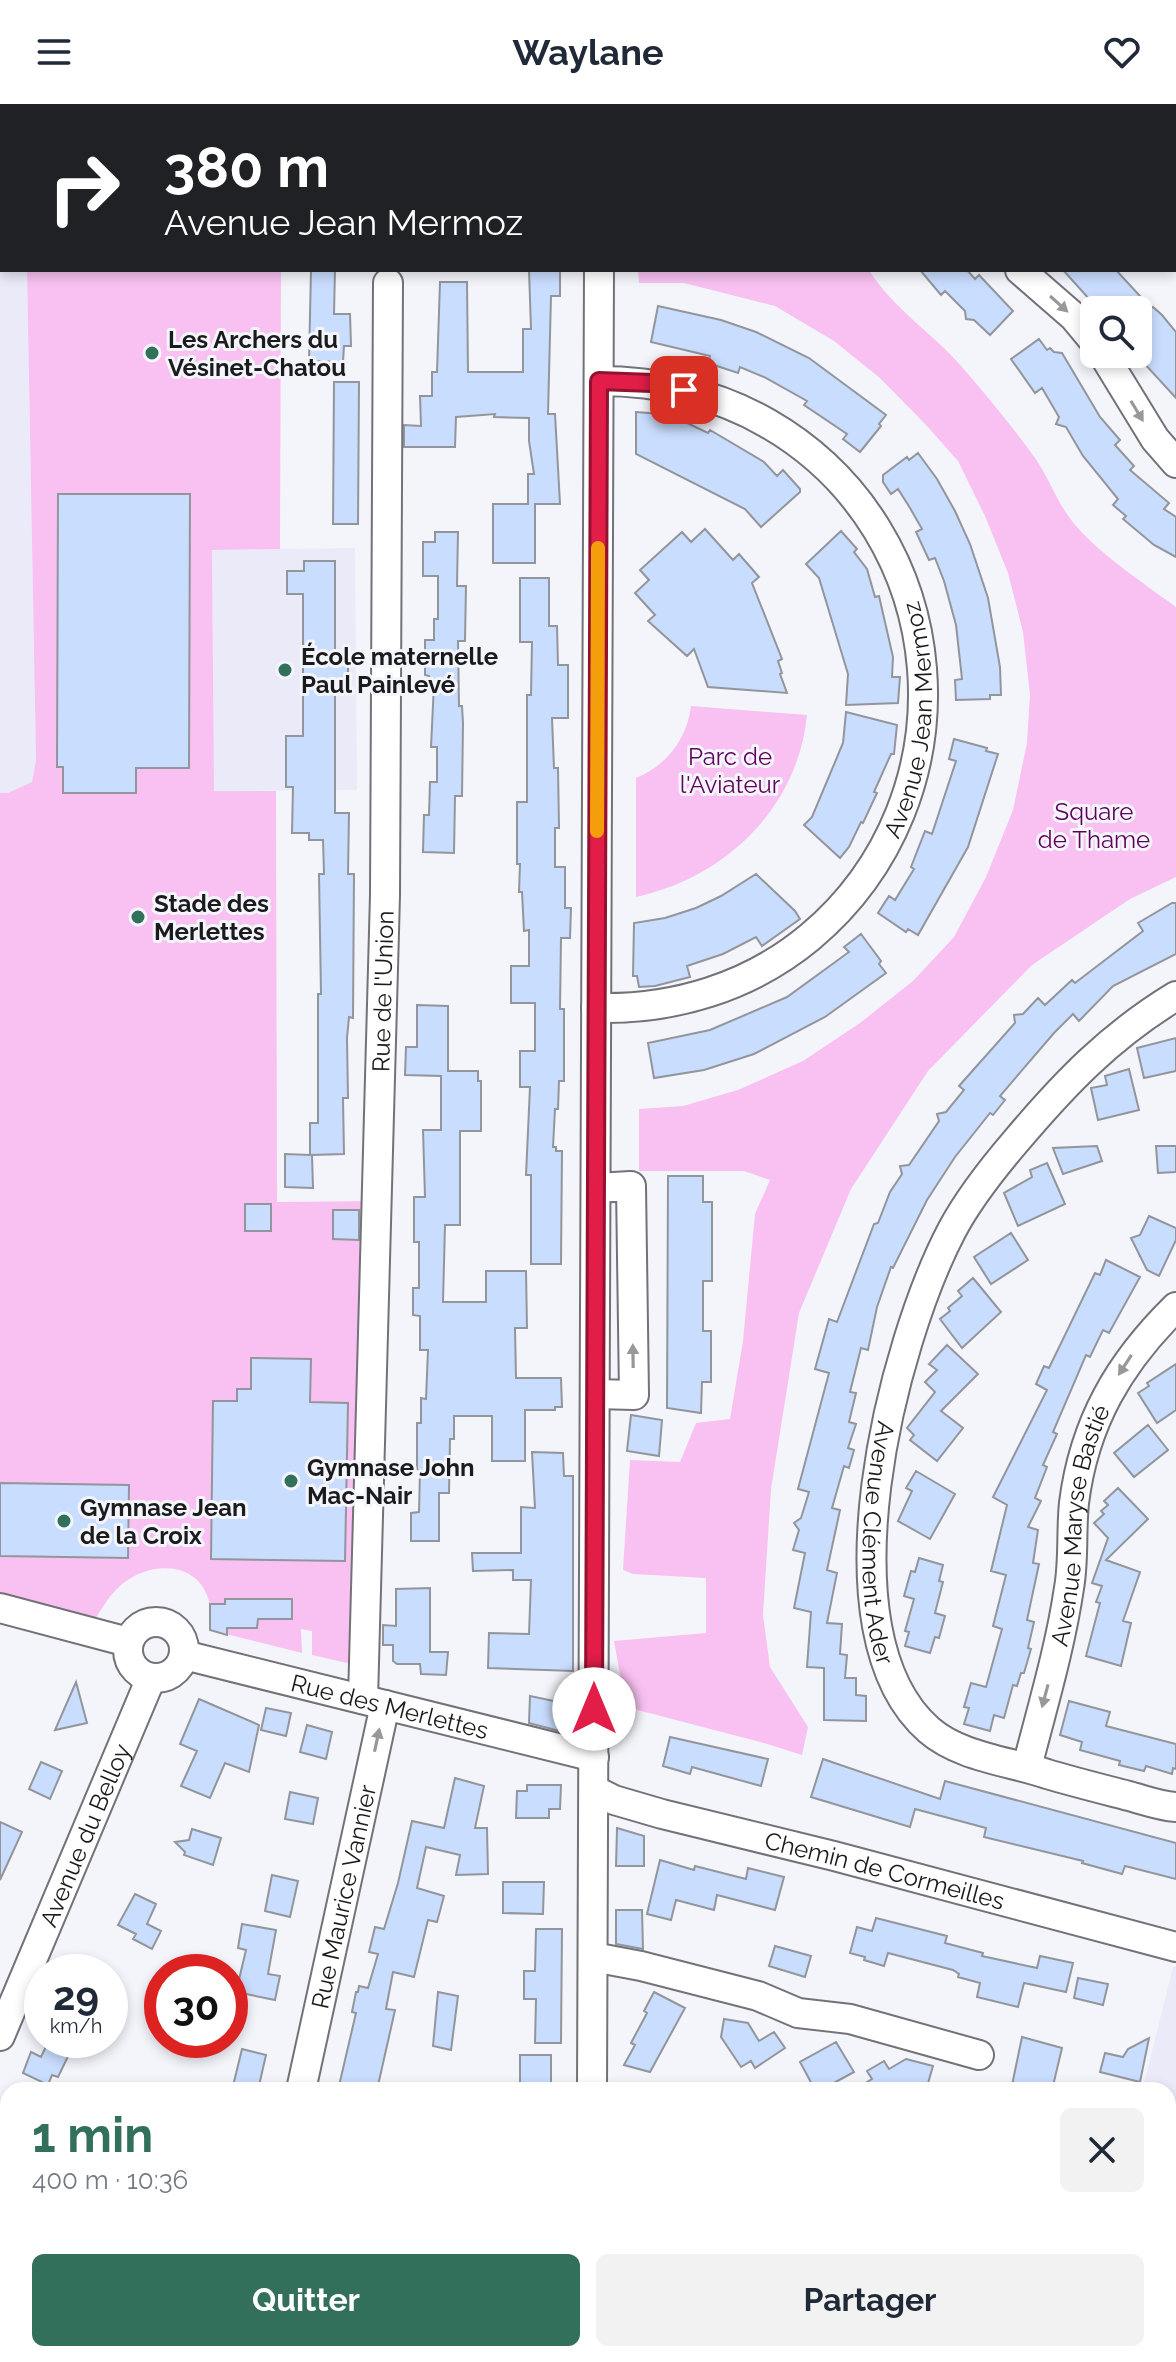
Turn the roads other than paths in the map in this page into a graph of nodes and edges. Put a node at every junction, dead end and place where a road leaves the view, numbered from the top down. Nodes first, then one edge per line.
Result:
1 (599, 272) edge
2 (1022, 272) edge
3 (388, 283) dead end
4 (1080, 324) edge
5 (1112, 368) edge
6 (599, 381) junction
7 (1176, 463) edge
8 (1176, 996) edge
9 (596, 1008) junction
10 (596, 1188) junction
11 (1176, 1307) edge
12 (595, 1394) junction
13 (0, 1608) edge
14 (128, 1642) junction
15 (184, 1655) junction
16 (151, 1678) junction
17 (374, 1702) junction
18 (594, 1757) junction
19 (1027, 1767) junction
20 (594, 1790) junction
21 (1176, 1807) edge
22 (1176, 1947) edge
23 (593, 1957) junction
24 (0, 2036) edge
25 (979, 2055) dead end
26 (303, 2082) edge
27 (592, 2082) edge

1 - 6 street
2 -> 4 street
3 - 17 street, Rue de l'Union
5 -> 7 street
6 - 9 street
6 - 9 street, Avenue Jean Mermoz
8 - 19 street, Avenue Clément Ader
9 - 10 street
10 - 12 street
12 -> 10 street
11 -> 19 street, Avenue Maryse Bastié
12 - 18 street
13 - 14 street
14 - 15 street
14 - 16 street
15 - 16 street
15 - 17 street, Rue des Merlettes
16 - 24 street, Avenue du Belloy
17 - 18 street, Rue des Merlettes
26 -> 17 street, Rue Maurice Vannier
18 - 20 street
19 - 21 street, Avenue Clément Ader
20 - 22 street, Chemin de Cormeilles
20 - 23 street
23 - 25 street
23 - 27 street

